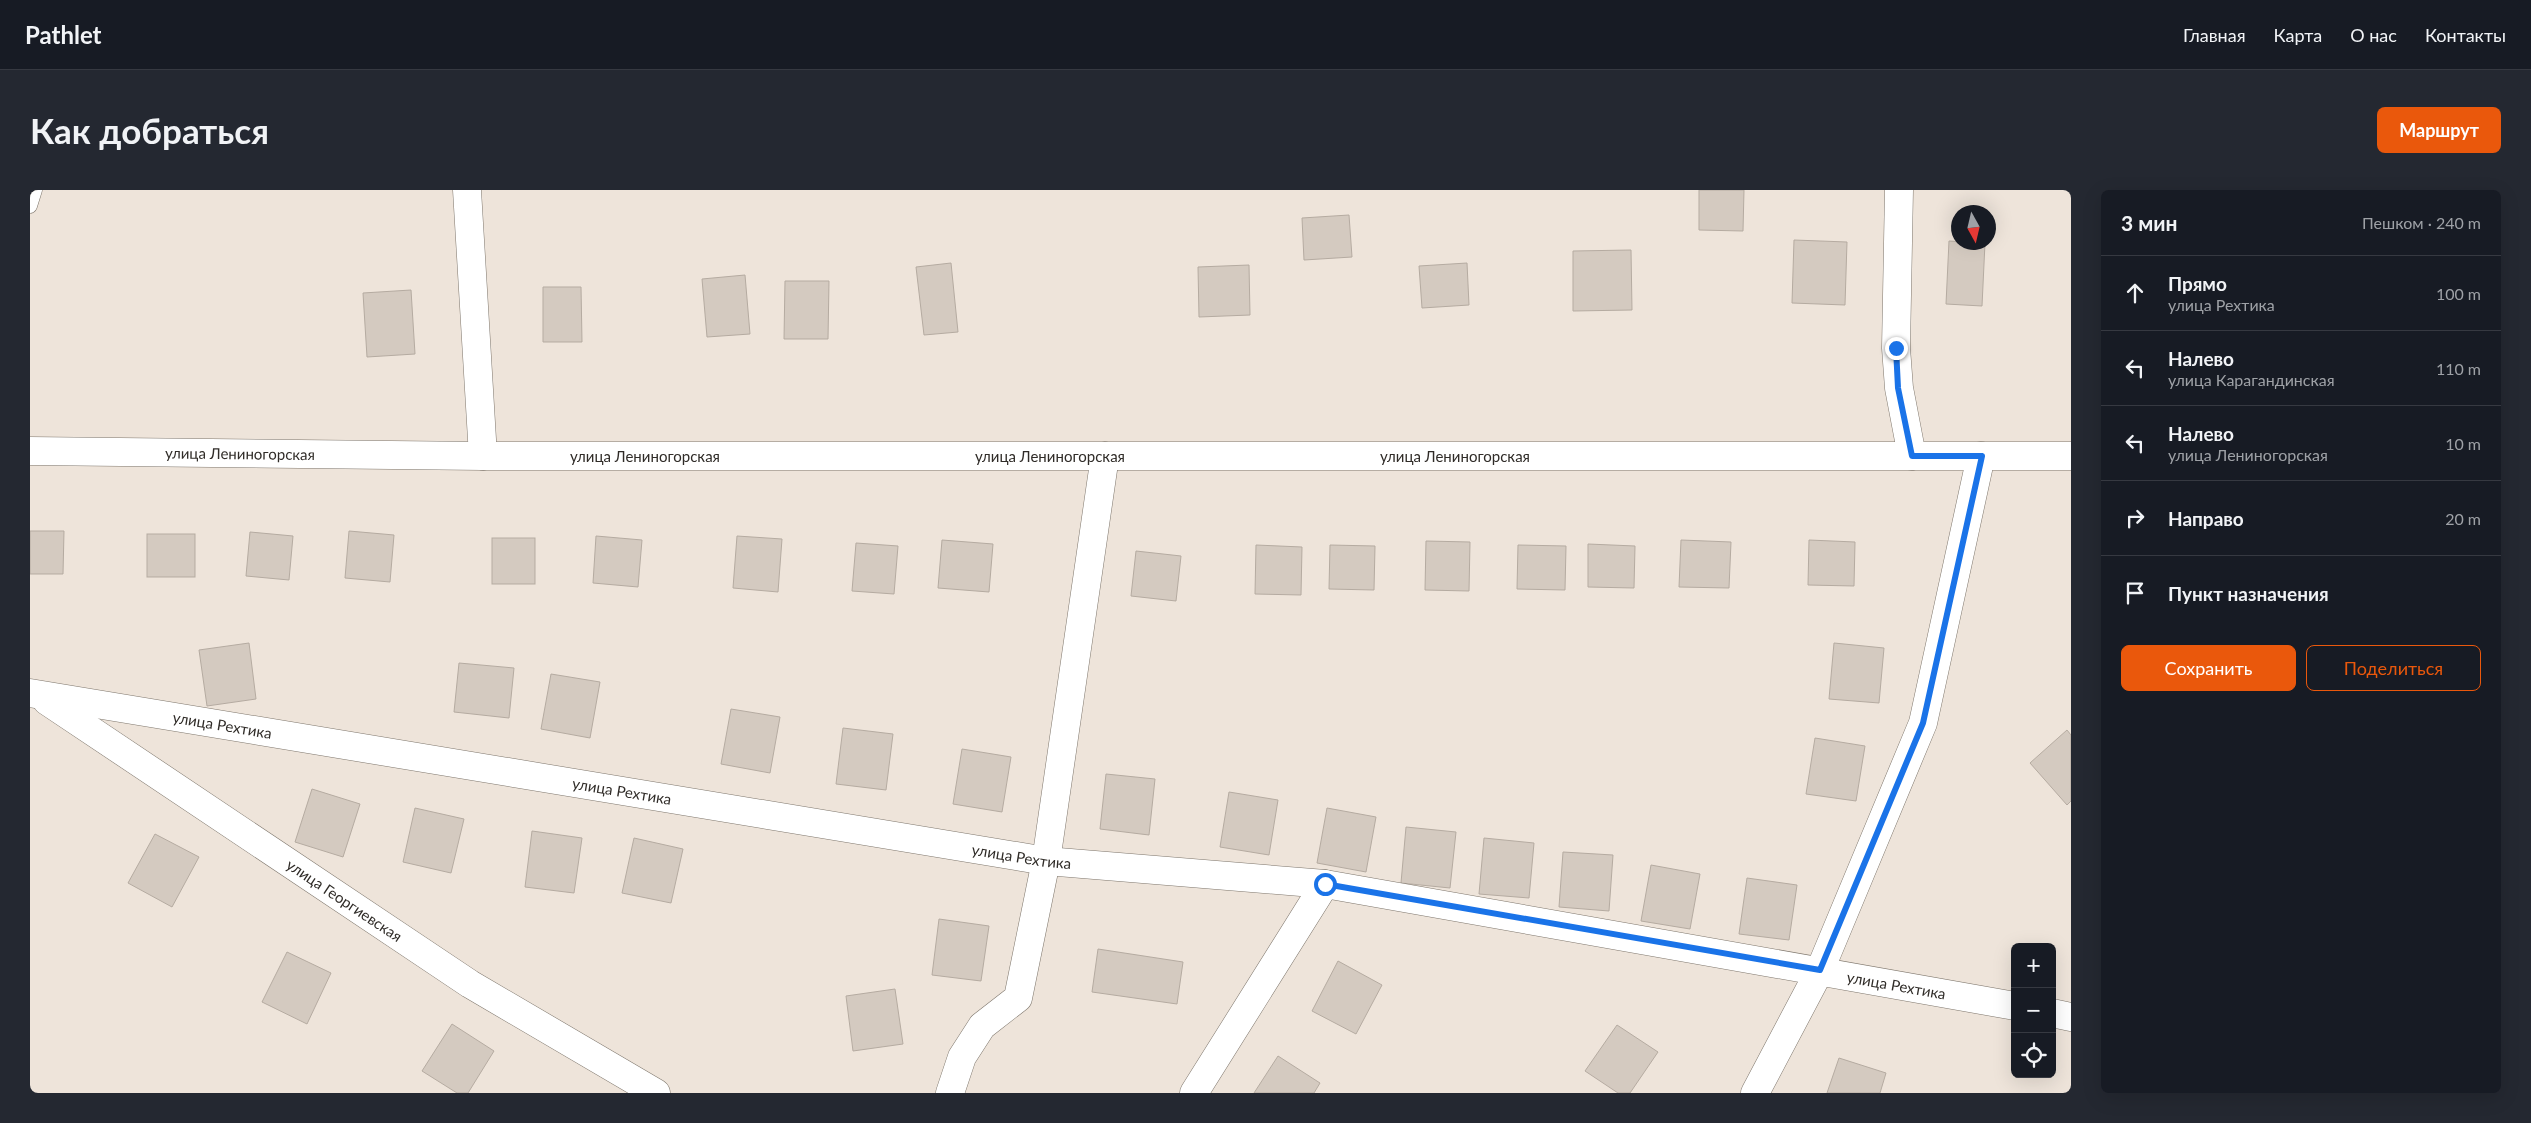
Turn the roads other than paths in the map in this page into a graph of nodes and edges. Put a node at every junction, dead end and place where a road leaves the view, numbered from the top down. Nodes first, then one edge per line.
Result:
1 (36, 190) edge
2 (467, 190) edge
3 (1899, 190) edge
4 (30, 206) edge
5 (30, 451) edge
6 (483, 456) junction
7 (1105, 456) junction
8 (1912, 456) junction
9 (1982, 456) junction
10 (2071, 456) edge
11 (35, 695) edge
12 (1046, 861) junction
13 (1325, 884) junction
14 (1820, 970) junction
15 (2011, 1005) edge
16 (2056, 1014) edge
17 (2071, 1017) edge
18 (656, 1093) edge
19 (950, 1093) edge
20 (1194, 1093) edge
21 (1755, 1093) edge

1 - 4 lane
2 - 6 street
3 - 8 street
5 - 6 street, улица Лениногорская
6 - 7 street, улица Лениногорская
7 - 8 street, улица Лениногорская
7 - 12 street
8 - 9 street, улица Лениногорская
9 - 10 street, улица Лениногорская
9 - 14 street
11 - 12 street, улица Рехтика
11 - 18 street, улица Георгиевская
12 - 13 street, улица Рехтика
12 - 19 street
13 - 14 street, улица Рехтика
13 - 20 street
14 - 15 street, улица Рехтика
14 - 21 street
16 - 17 street

